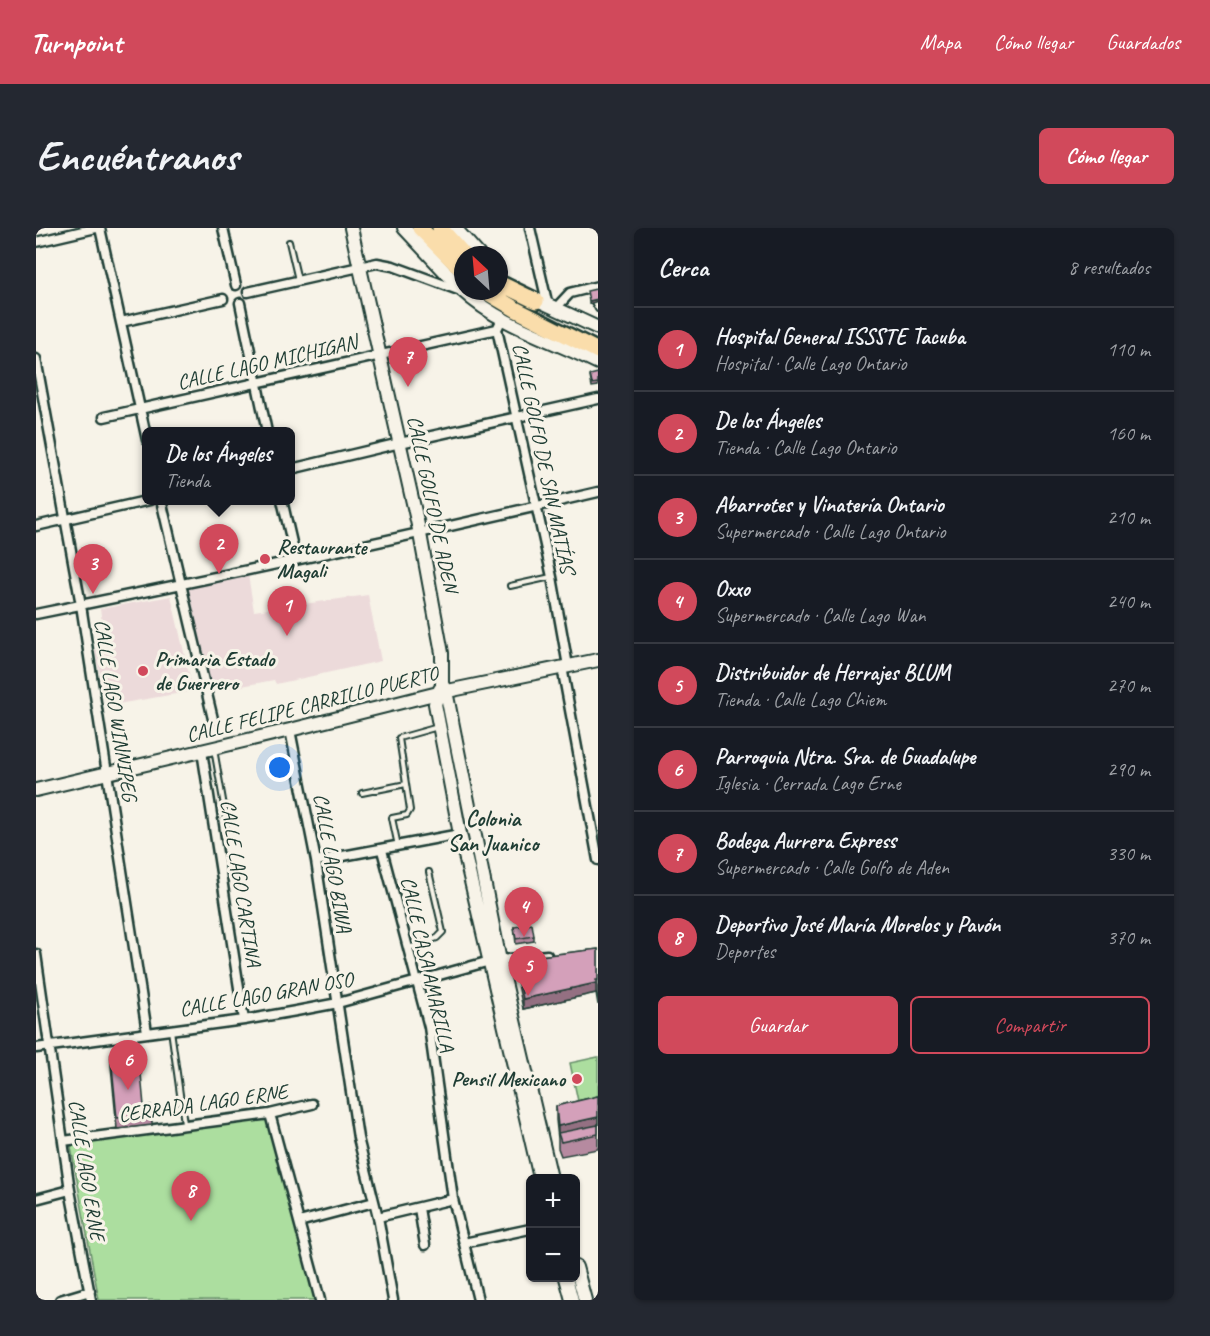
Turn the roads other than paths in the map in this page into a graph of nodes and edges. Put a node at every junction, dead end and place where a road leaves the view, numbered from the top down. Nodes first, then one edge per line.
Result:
1 (98, 228) edge
2 (223, 228) edge
3 (351, 228) edge
4 (404, 228) edge
5 (420, 228) edge
6 (440, 228) edge
7 (455, 228) edge
8 (530, 228) edge
9 (36, 242) edge
10 (289, 242) dead end
11 (456, 246) edge
12 (470, 246) edge
13 (454, 262) edge
14 (362, 267) junction
15 (298, 280) junction
16 (454, 280) edge
17 (508, 281) edge
18 (236, 285) dead end
19 (508, 287) edge
20 (454, 288) edge
21 (593, 289) edge
22 (248, 292) dead end
23 (223, 298) dead end
24 (474, 300) edge
25 (500, 300) edge
26 (594, 302) edge
27 (240, 303) dead end
28 (546, 306) junction
29 (598, 309) edge
30 (121, 322) junction
31 (500, 324) junction
32 (597, 327) edge
33 (598, 351) edge
34 (381, 356) junction
35 (36, 359) edge
36 (598, 363) edge
37 (257, 382) junction
38 (598, 399) edge
39 (140, 409) junction
40 (104, 417) dead end
41 (517, 418) junction
42 (144, 427) edge
43 (266, 427) edge
44 (400, 442) junction
45 (295, 468) edge
46 (598, 492) edge
47 (142, 503) edge
48 (162, 505) edge
49 (283, 505) edge
50 (537, 506) junction
51 (66, 519) junction
52 (36, 526) edge
53 (420, 534) junction
54 (296, 560) junction
55 (552, 577) junction
56 (181, 585) junction
57 (510, 586) dead end
58 (81, 605) junction
59 (36, 614) edge
60 (598, 660) edge
61 (565, 666) junction
62 (442, 689) junction
63 (213, 718) dead end
64 (438, 727) junction
65 (290, 730) junction
66 (208, 750) junction
67 (108, 772) junction
68 (406, 784) junction
69 (36, 790) edge
70 (362, 793) dead end
71 (227, 823) dead end
72 (460, 834) junction
73 (398, 846) junction
74 (382, 849) junction
75 (598, 860) edge
76 (316, 861) junction
77 (429, 872) dead end
78 (409, 948) junction
79 (36, 954) edge
80 (554, 955) edge
81 (495, 961) junction
82 (418, 981) junction
83 (338, 1003) junction
84 (244, 1020) junction
85 (171, 1029) junction
86 (147, 1032) junction
87 (51, 1046) junction
88 (36, 1048) edge
89 (312, 1104) dead end
90 (270, 1114) junction
91 (184, 1125) junction
92 (63, 1141) junction
93 (539, 1174) edge
94 (550, 1174) edge
95 (70, 1190) junction
96 (36, 1199) edge
97 (453, 1199) junction
98 (374, 1202) junction
99 (419, 1208) junction
100 (378, 1217) junction
101 (299, 1222) junction
102 (526, 1230) edge
103 (464, 1243) junction
104 (425, 1245) dead end
105 (567, 1282) edge
106 (580, 1282) edge
107 (91, 1296) edge
108 (60, 1300) edge
109 (320, 1300) edge
110 (393, 1300) edge
111 (478, 1300) edge
112 (572, 1300) edge
113 (585, 1300) edge

1 - 9 street
1 - 30 street
2 - 18 street
3 - 14 street, CALLE GOLFO DE ADEN
4 - 16 street
5 - 13 highway
6 - 11 highway
7 - 12 street
8 - 28 street
10 - 15 lane
14 - 15 street
14 - 20 street
14 - 34 street, CALLE GOLFO DE ADEN
15 - 22 street
17 - 28 street
19 - 28 highway
21 - 28 street
23 - 30 street
24 - 31 street
25 - 33 highway
26 - 29 lane
27 - 37 street
28 - 32 street
30 - 39 street
31 - 34 street, CALLE LAGO MICHIGAN
31 - 36 street
31 - 41 street, CALLE GOLFO DE SAN MATÍAS
34 - 37 street, CALLE LAGO MICHIGAN
34 - 44 street, CALLE GOLFO DE ADEN
35 - 51 street, CALLE LAGO WINNIPEG
37 - 39 street, CALLE LAGO MICHIGAN
37 - 43 street
38 - 41 street
39 - 40 street, CALLE LAGO MICHIGAN
39 - 42 street
41 - 44 street
41 - 50 street, CALLE GOLFO DE SAN MATÍAS
44 - 45 street
44 - 53 street, CALLE GOLFO DE ADEN
46 - 50 street
47 - 51 street
48 - 56 street
49 - 54 street
50 - 53 street
50 - 55 street, CALLE GOLFO DE SAN MATÍAS
51 - 52 street
51 - 58 street, CALLE LAGO WINNIPEG
53 - 54 street
53 - 62 street, CALLE GOLFO DE ADEN
54 - 56 street
55 - 57 lane
55 - 61 street, CALLE GOLFO DE SAN MATÍAS
56 - 58 street
56 - 63 street
58 - 59 street
58 - 67 street, CALLE LAGO WINNIPEG
60 - 61 street, CALLE FELIPE CARRILLO PUERTO
61 - 62 street, CALLE FELIPE CARRILLO PUERTO
61 - 75 street, CALLE GOLFO DE SAN MATÍAS
62 - 64 street
62 - 65 street, CALLE FELIPE CARRILLO PUERTO
62 - 81 street
64 - 68 lane
64 - 72 street
65 - 66 street, CALLE FELIPE CARRILLO PUERTO
65 - 76 street, CALLE LAGO BIWA
66 - 67 street, CALLE FELIPE CARRILLO PUERTO
66 - 71 lane
66 - 84 street, CALLE LAGO CARTINA
67 - 69 street, CALLE FELIPE CARRILLO PUERTO
67 - 86 street, CALLE LAGO WINNIPEG
68 - 70 lane
68 - 73 lane
72 - 73 street
72 - 81 street
73 - 74 street
74 - 76 street
74 - 78 street, CALLE CASA AMARILLA
76 - 83 street, CALLE LAGO BIWA
77 - 78 lane
78 - 82 street, CALLE CASA AMARILLA
79 - 87 street, CALLE LAGO ERNE
80 - 81 street, CALLE LAGO GRAN OSO
81 - 82 street, CALLE LAGO GRAN OSO
81 - 93 street
81 - 94 street
82 - 83 street, CALLE LAGO GRAN OSO
82 - 97 street, CALLE CASA AMARILLA
83 - 84 street, CALLE LAGO GRAN OSO
83 - 98 street, CALLE LAGO BIWA
84 - 85 street, CALLE LAGO GRAN OSO
85 - 86 street, CALLE LAGO GRAN OSO
85 - 91 lane
86 - 87 street, CALLE LAGO GRAN OSO
87 - 88 street, CALLE LAGO GRAN OSO
87 - 92 street, CALLE LAGO ERNE
89 - 90 street, CERRADA LAGO ERNE
90 - 91 street, CERRADA LAGO ERNE
90 - 101 street
91 - 92 street, CERRADA LAGO ERNE
92 - 95 street, CALLE LAGO ERNE
95 - 96 street
95 - 107 street, CALLE LAGO ERNE
97 - 99 street
97 - 103 street, CALLE CASA AMARILLA
98 - 100 street, CALLE LAGO BIWA
98 - 101 street
99 - 100 street
99 - 104 street
100 - 110 street, CALLE LAGO BIWA
101 - 109 street
102 - 103 street
103 - 111 street, CALLE CASA AMARILLA
105 - 112 street
106 - 113 street
107 - 108 street

